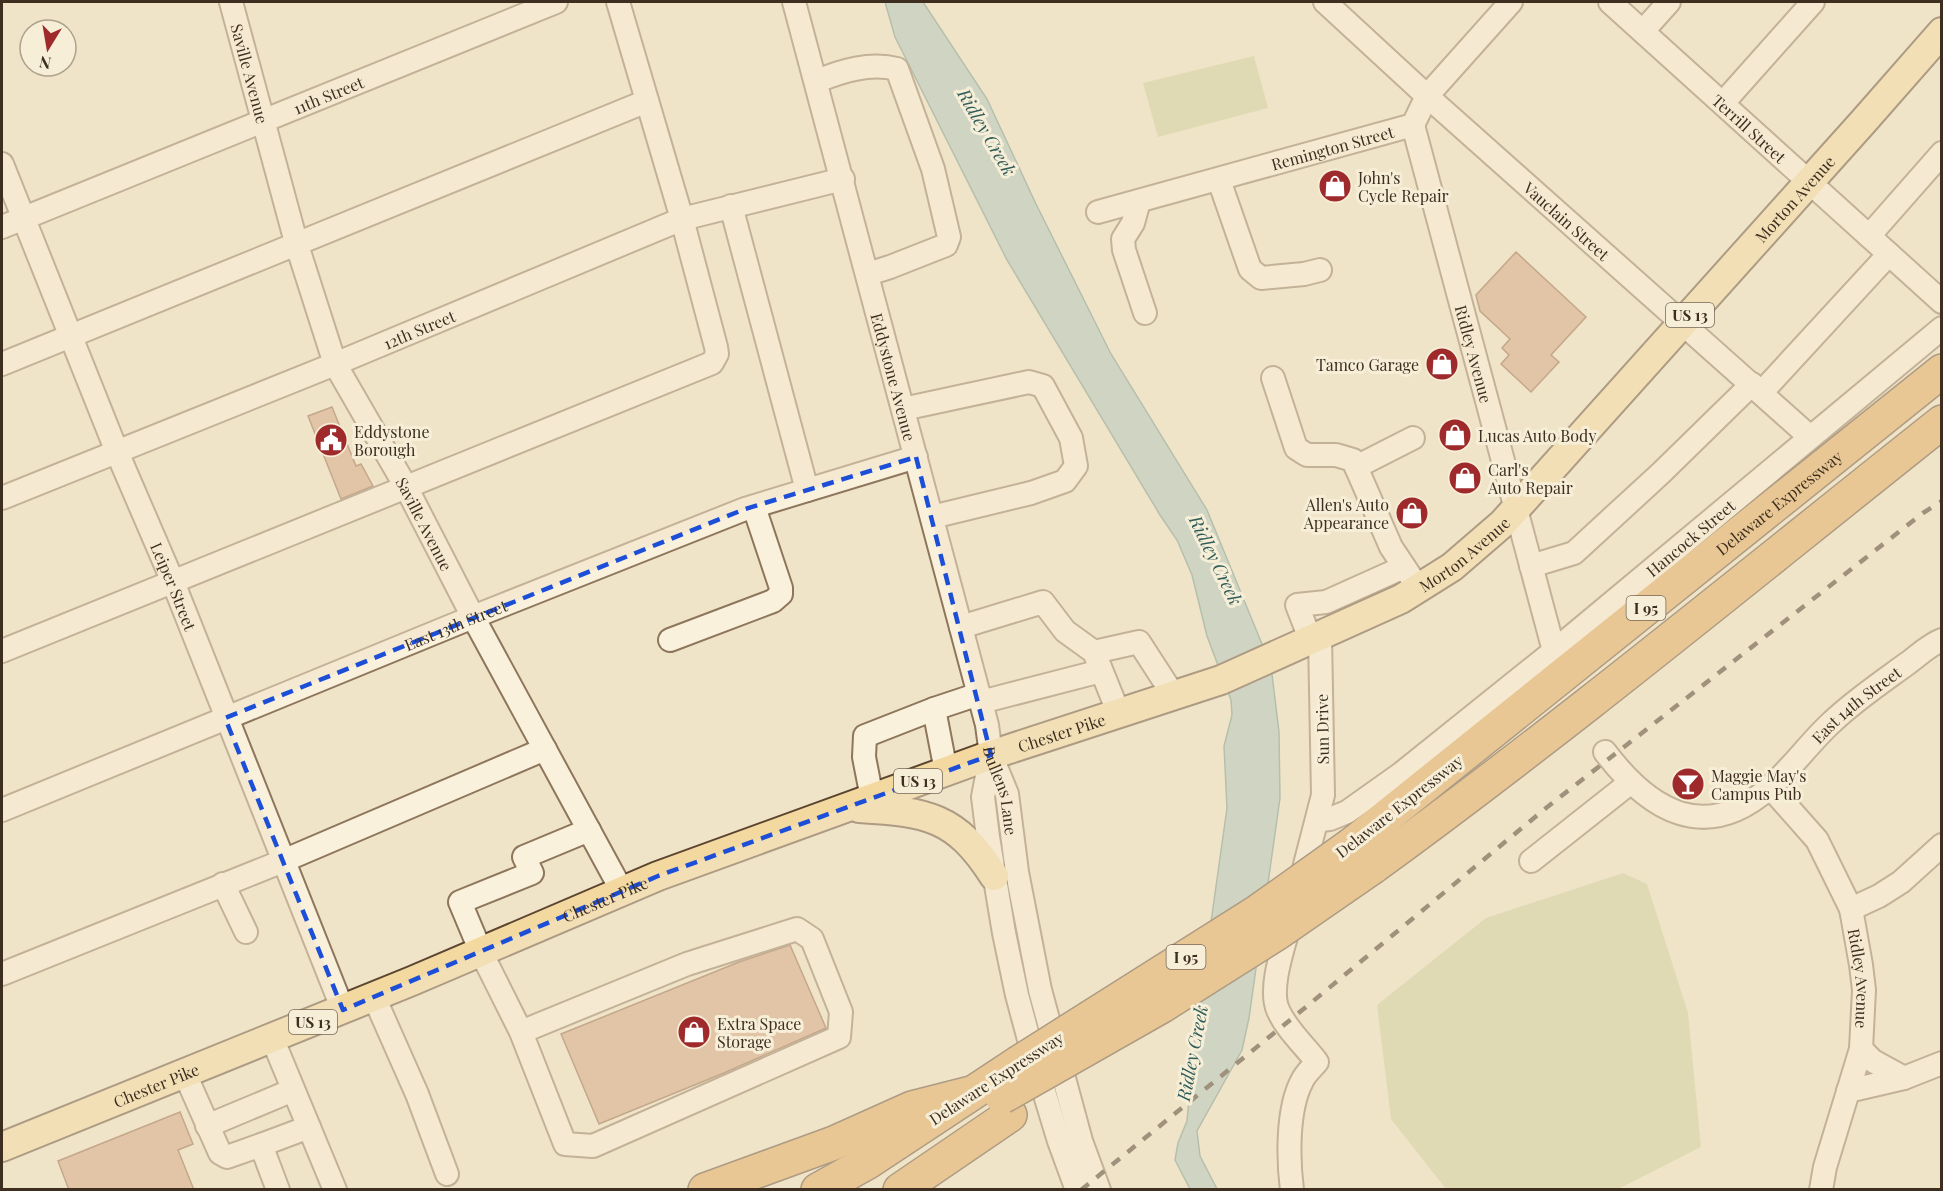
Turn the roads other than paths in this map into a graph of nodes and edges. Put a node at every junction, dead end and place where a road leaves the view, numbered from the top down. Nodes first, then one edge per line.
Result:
1 (231, 2) edge
2 (556, 2) edge
3 (618, 2) edge
4 (794, 2) edge
5 (1325, 2) edge
6 (1511, 2) edge
7 (1610, 2) edge
8 (1669, 2) edge
9 (1813, 2) edge
10 (510, 11) edge
11 (1643, 31) junction
12 (1941, 32) edge
13 (817, 81) junction
14 (1427, 96) junction
15 (647, 101) junction
16 (1723, 104) junction
17 (264, 122) junction
18 (1413, 125) junction
19 (1941, 153) edge
20 (2, 164) edge
21 (843, 178) junction
22 (1219, 180) junction
23 (1810, 182) junction
24 (1139, 201) junction
25 (731, 206) junction
26 (1098, 212) dead end
27 (24, 218) junction
28 (682, 219) junction
29 (2, 227) edge
30 (1869, 236) junction
31 (296, 242) junction
32 (1889, 254) junction
33 (1320, 270) dead end
34 (868, 273) junction
35 (1941, 302) edge
36 (1145, 313) dead end
37 (1683, 322) junction
38 (1941, 328) edge
39 (72, 335) junction
40 (2, 364) edge
41 (335, 364) junction
42 (1941, 371) edge
43 (1273, 378) dead end
44 (1757, 389) junction
45 (903, 409) junction
46 (1941, 422) edge
47 (1810, 437) junction
48 (1413, 438) dead end
49 (117, 452) junction
50 (916, 457) junction
51 (1356, 467) junction
52 (406, 487) junction
53 (807, 490) junction
54 (2, 498) edge
55 (754, 507) junction
56 (1516, 509) junction
57 (932, 517) junction
58 (1531, 566) junction
59 (1411, 578) junction
60 (173, 582) junction
61 (473, 618) junction
62 (961, 627) junction
63 (1315, 639) junction
64 (670, 640) dead end
65 (1941, 640) edge
66 (2, 651) edge
67 (1554, 651) junction
68 (1098, 661) junction
69 (1221, 680) joint
70 (1174, 696) junction
71 (980, 698) junction
72 (934, 709) junction
73 (1119, 714) junction
74 (225, 718) junction
75 (545, 749) junction
76 (1605, 752) dead end
77 (991, 755) junction
78 (946, 771) junction
79 (1628, 780) junction
80 (1770, 787) junction
81 (872, 798) junction
82 (845, 807) junction
83 (2, 810) edge
84 (1317, 821) junction
85 (589, 830) junction
86 (1941, 844) edge
87 (1362, 856) junction
88 (283, 861) junction
89 (1531, 861) dead end
90 (994, 876) junction
91 (223, 884) junction
92 (622, 891) junction
93 (1851, 909) junction
94 (246, 932) dead end
95 (481, 952) junction
96 (2, 974) edge
97 (374, 997) junction
98 (343, 1010) junction
99 (521, 1032) junction
100 (272, 1038) junction
101 (1861, 1049) junction
102 (1941, 1063) edge
103 (184, 1074) junction
104 (1904, 1078) junction
105 (294, 1090) junction
106 (1848, 1091) junction
107 (994, 1096) junction
108 (207, 1126) junction
109 (309, 1127) junction
110 (261, 1145) junction
111 (2, 1147) edge
112 (447, 1174) dead end
113 (278, 1190) edge
114 (335, 1190) edge
115 (705, 1190) edge
116 (818, 1190) edge
117 (851, 1190) edge
118 (900, 1190) edge
119 (1077, 1190) edge
120 (1100, 1190) edge
121 (1292, 1190) edge
122 (1821, 1190) edge

1 - 17 street, Saville Avenue
2 - 10 street, 11th Street
3 - 15 street
4 - 13 street, Eddystone Avenue
5 - 14 street, Vauclain Street
6 - 14 street, Remington Street
7 - 11 street, Terrill Street
8 - 11 street
9 - 16 street
10 - 17 street, 11th Street
11 - 16 street, Terrill Street
12 - 23 main road, Morton Avenue / US 13
13 - 21 street, Eddystone Avenue
13 - 34 street
14 - 18 street, Remington Street
14 - 37 street, Vauclain Street
15 - 28 street
15 - 31 street
16 - 23 street, Terrill Street
17 - 27 street, 11th Street
17 - 31 street, Saville Avenue
18 - 22 street, Remington Street
18 - 56 street, Ridley Avenue
19 - 30 street
20 - 27 street, Leiper Street
21 - 25 street, 12th Street
21 - 34 street, Eddystone Avenue
22 - 24 street, Remington Street
22 - 33 street
23 - 30 street, Terrill Street
23 - 37 main road, Morton Avenue / US 13
24 - 26 street, Remington Street
24 - 36 street
25 - 28 street, 12th Street
25 - 53 street
27 - 29 street, 11th Street
27 - 39 street, Leiper Street
28 - 41 street, 12th Street
28 - 52 street
30 - 32 street, Terrill Street
31 - 39 street
31 - 41 street, Saville Avenue
32 - 35 street, Terrill Street
32 - 44 street
34 - 45 street, Eddystone Avenue
37 - 44 street, Vauclain Street
37 - 56 main road, Morton Avenue / US 13
38 - 47 street, Hancock Street
39 - 40 street
39 - 49 street, Leiper Street
41 - 49 street, 12th Street
41 - 52 street, Saville Avenue
42 - 87 highway, Delaware Expressway / I 95
43 - 51 street
44 - 47 street, Vauclain Street
44 - 58 street
45 - 50 street, Eddystone Avenue
45 - 57 street
46 - 87 highway, Delaware Expressway / I 95
47 - 67 street, Hancock Street
48 - 51 street
49 - 54 street, 12th Street
49 - 60 street, Leiper Street
50 - 53 street, East 13th Street
50 - 57 street, Eddystone Avenue
51 - 59 street
52 - 60 street
52 - 61 street, Saville Avenue
53 - 55 street, East 13th Street
55 - 61 street, East 13th Street
55 - 64 street
56 - 58 street, Ridley Avenue
56 - 59 main road, Morton Avenue / US 13
57 - 62 street, Eddystone Avenue
58 - 67 street, Ridley Avenue
59 - 63 main road, Morton Avenue / US 13
59 - 63 street
60 - 66 street
60 - 74 street, Leiper Street
61 - 74 street, East 13th Street
61 - 75 street, Saville Avenue
62 - 68 street
62 - 71 street, Eddystone Avenue
63 - 69 main road, Morton Avenue / US 13
63 - 84 street, Sun Drive
65 - 80 street, East 14th Street
67 - 84 street, Hancock Street
68 - 70 street
68 - 71 street
68 - 73 street
69 - 70 main road, Chester Pike / US 13
70 - 73 main road, Chester Pike / US 13
71 - 72 street
71 - 77 street, Eddystone Avenue
72 - 78 street
72 - 81 street
73 - 77 main road, Chester Pike / US 13
74 - 83 street, East 13th Street
74 - 88 street, Leiper Street
75 - 85 street, Saville Avenue
75 - 88 street
76 - 79 street, East 14th Street
77 - 78 main road, Chester Pike / US 13
77 - 90 street, Bullens Lane
77 - 120 street, Bullens Lane
78 - 81 main road, Chester Pike / US 13
79 - 80 street, East 14th Street
79 - 89 street
80 - 93 street, Ridley Avenue
81 - 82 main road, Chester Pike / US 13
82 - 90 main road
82 - 92 main road, Chester Pike / US 13
84 - 121 street, Sun Drive
85 - 92 street, Saville Avenue
85 - 95 street
86 - 93 street
87 - 107 highway, Delaware Expressway / I 95, bridge
87 - 107 highway, Delaware Expressway / I 95, bridge
88 - 91 street
88 - 98 street, Leiper Street
90 - 119 street, Bullens Lane
91 - 94 street
91 - 96 street
92 - 95 main road, Chester Pike / US 13
93 - 101 street, Ridley Avenue
95 - 97 main road, Chester Pike / US 13
95 - 99 street
97 - 98 main road, Chester Pike / US 13
97 - 112 street
98 - 100 main road, Chester Pike / US 13
99 - 99 street
100 - 103 main road, Chester Pike / US 13
100 - 105 street
101 - 104 street
101 - 106 street, Ridley Avenue
102 - 104 street
103 - 108 street
103 - 111 main road, Chester Pike / US 13
104 - 106 street
105 - 108 street
105 - 109 street
106 - 122 street, Ridley Avenue
107 - 115 highway
107 - 116 highway, Delaware Expressway / I 95
107 - 117 highway, Delaware Expressway / I 95
107 - 118 highway
108 - 110 street
109 - 110 street
109 - 114 street
110 - 113 street

